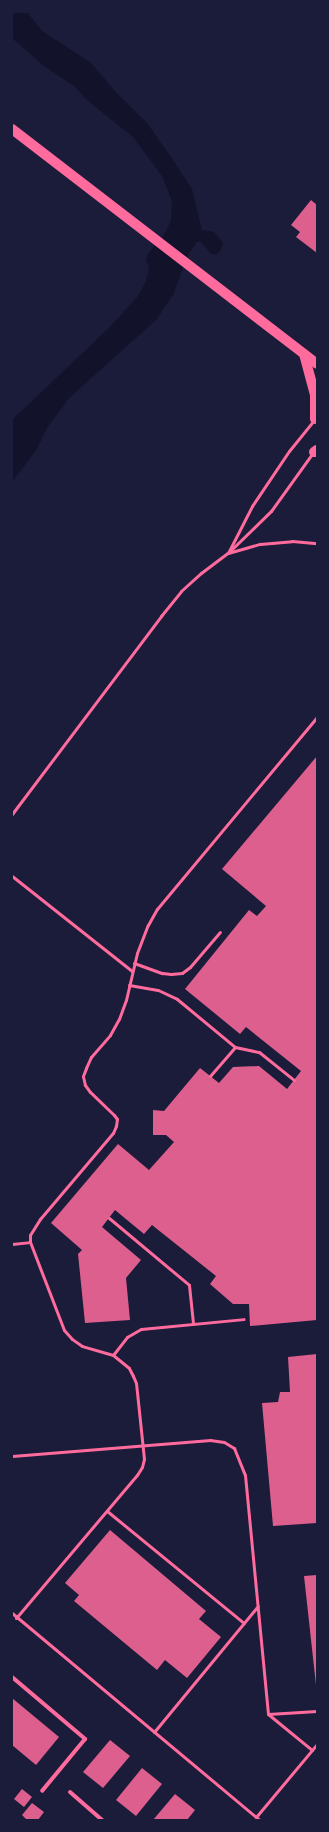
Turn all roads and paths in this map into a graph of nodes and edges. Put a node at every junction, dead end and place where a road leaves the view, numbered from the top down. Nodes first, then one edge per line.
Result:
1 (12, 129) edge
2 (304, 354) junction
3 (317, 364) edge
4 (315, 419) joint
5 (316, 450) edge
6 (317, 543) edge
7 (228, 553) junction
8 (317, 718) edge
9 (12, 814) edge
10 (12, 876) edge
11 (220, 932) dead end
12 (134, 963) junction
13 (132, 971) junction
14 (129, 985) junction
15 (235, 1047) junction
16 (210, 1076) dead end
17 (294, 1080) dead end
18 (109, 1218) dead end
19 (30, 1242) junction
20 (12, 1244) edge
21 (244, 1319) dead end
22 (193, 1324) junction
23 (113, 1355) junction
24 (143, 1444) junction
25 (12, 1456) edge
26 (107, 1511) junction
27 (258, 1606) junction
28 (12, 1613) edge
29 (16, 1618) junction
30 (244, 1623) junction
31 (12, 1677) edge
32 (317, 1711) edge
33 (268, 1714) junction
34 (154, 1732) junction
35 (317, 1744) edge
36 (312, 1750) junction
37 (42, 1790) dead end
38 (70, 1792) dead end
39 (256, 1817) junction
40 (102, 1820) edge
41 (260, 1820) edge

1 - 2 main road
2 - 3 main road
2 - 4 main road
4 - 7 lane
5 - 7 lane
6 - 7 lane
7 - 9 lane
8 - 12 lane
10 - 13 lane
11 - 12 lane
12 - 13 lane
13 - 14 lane
14 - 15 lane
14 - 19 lane
15 - 16 lane
15 - 17 lane
18 - 22 lane
19 - 20 lane
19 - 23 lane
21 - 22 lane
22 - 23 lane
23 - 24 lane
24 - 25 lane
24 - 26 lane
24 - 27 lane
26 - 29 lane
26 - 30 lane
27 - 30 lane
27 - 33 lane
28 - 29 lane
29 - 34 lane
30 - 34 lane
31 - 37 street
32 - 33 lane
33 - 36 lane
34 - 39 lane
35 - 36 lane
36 - 39 lane
38 - 40 street
39 - 41 lane

